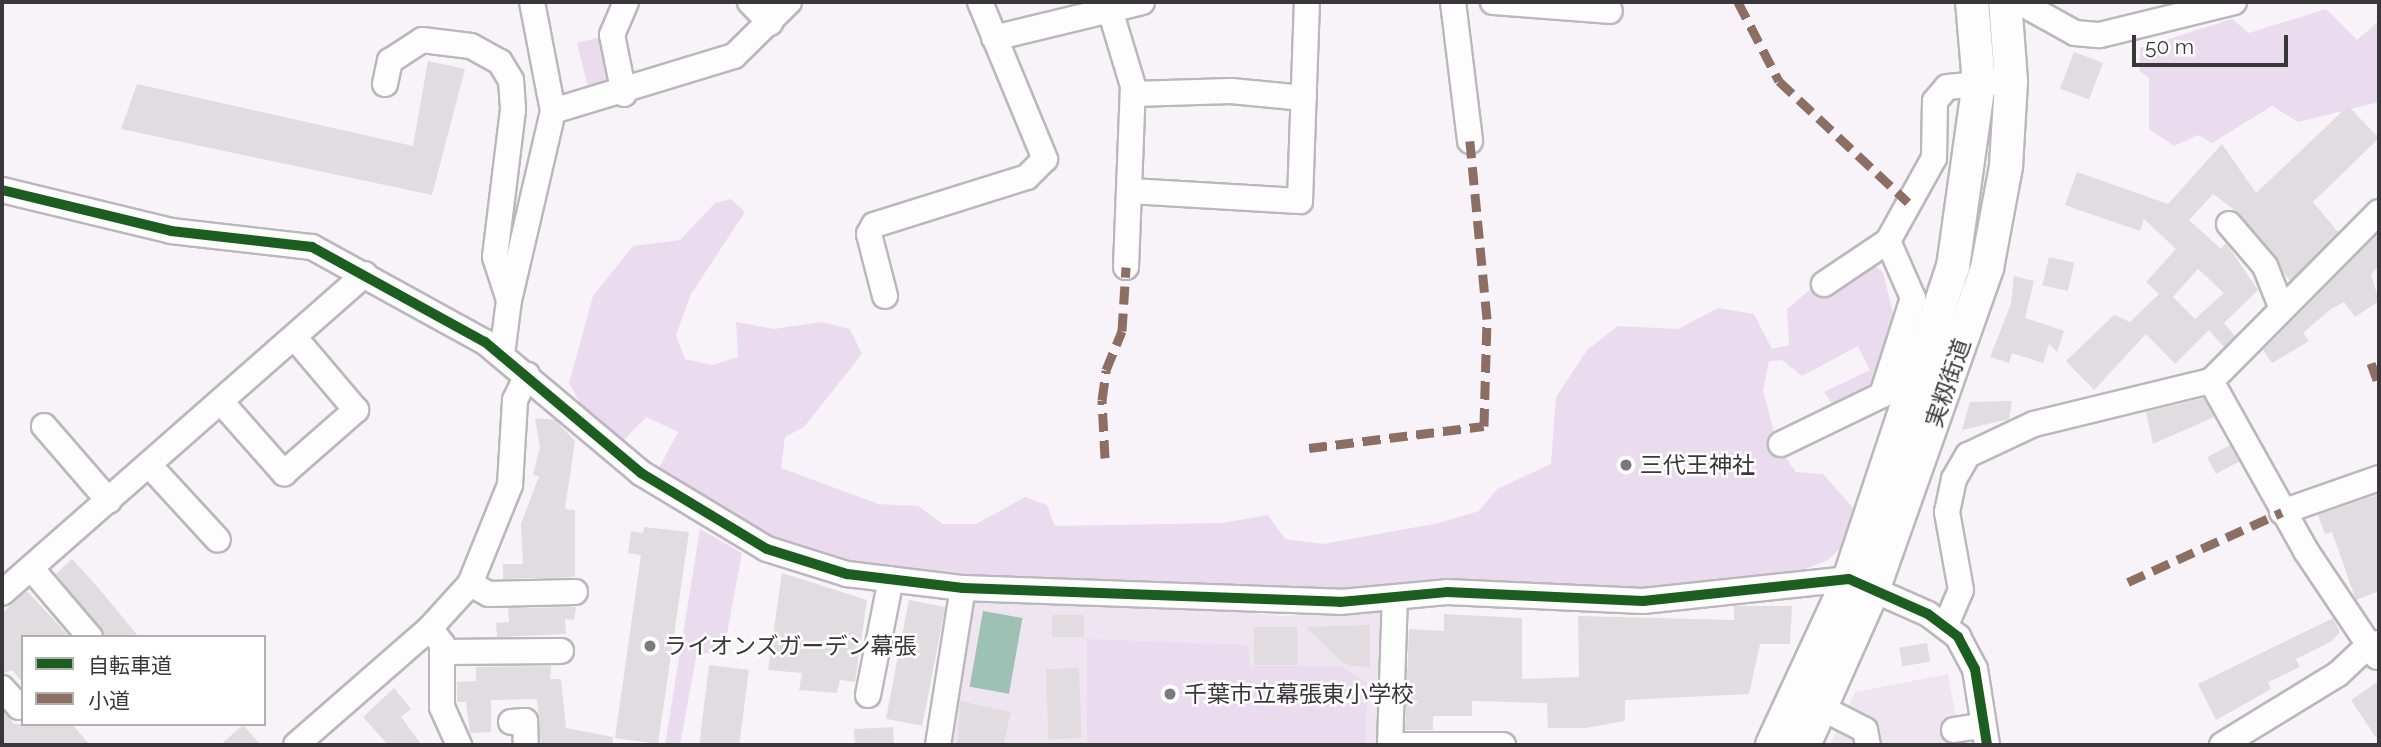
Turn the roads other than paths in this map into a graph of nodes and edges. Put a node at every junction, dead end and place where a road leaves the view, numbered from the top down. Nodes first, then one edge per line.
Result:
1 (532, 2) edge
2 (626, 2) edge
3 (750, 2) edge
4 (789, 2) edge
5 (980, 2) edge
6 (1142, 2) edge
7 (1307, 2) edge
8 (1453, 2) edge
9 (1493, 2) edge
10 (1972, 2) edge
11 (2005, 2) edge
12 (2019, 2) edge
13 (2234, 2) edge
14 (1109, 6) edge
15 (1610, 11) dead end
16 (769, 23) junction
17 (994, 38) junction
18 (2011, 82) junction
19 (1979, 83) junction
20 (385, 84) dead end
21 (624, 94) junction
22 (1133, 94) junction
23 (1304, 99) junction
24 (553, 111) junction
25 (1469, 141) dead end
26 (2, 190) edge
27 (1130, 191) junction
28 (2379, 212) edge
29 (2229, 224) dead end
30 (1888, 241) junction
31 (1126, 267) dead end
32 (365, 274) junction
33 (1824, 284) dead end
34 (885, 296) dead end
35 (509, 300) junction
36 (2282, 309) junction
37 (295, 338) junction
38 (502, 355) junction
39 (527, 375) junction
40 (2211, 381) junction
41 (222, 403) junction
42 (44, 426) dead end
43 (1781, 444) dead end
44 (150, 466) junction
45 (2379, 478) edge
46 (109, 501) junction
47 (2282, 512) junction
48 (218, 540) dead end
49 (31, 568) junction
50 (891, 579) junction
51 (470, 584) junction
52 (1861, 585) junction
53 (963, 588) junction
54 (575, 592) dead end
55 (2, 593) edge
56 (1395, 598) junction
57 (1946, 625) junction
58 (430, 628) junction
59 (88, 635) edge
60 (561, 650) dead end
61 (2376, 650) edge
62 (442, 652) junction
63 (2, 688) edge
64 (868, 695) dead end
65 (21, 706) edge
66 (1822, 708) junction
67 (511, 722) dead end
68 (1954, 730) dead end
69 (1986, 735) edge
70 (296, 745) edge
71 (458, 745) edge
72 (526, 745) edge
73 (938, 745) edge
74 (1390, 745) edge
75 (1402, 745) edge
76 (1503, 745) edge
77 (1772, 745) edge
78 (1804, 745) edge
79 (1868, 745) edge
80 (2222, 745) edge

1 - 24 street
2 - 21 street
3 - 16 street
4 - 16 street
5 - 17 street
6 - 14 street
7 - 23 street
8 - 25 street
9 - 15 street
10 - 19 main road, 実籾街道
11 - 18 main road, 実籾街道
12 - 13 street
14 - 17 street
14 - 22 street
16 - 21 street
17 - 34 street
18 - 19 street
18 - 52 main road, 実籾街道
19 - 30 street
19 - 52 main road, 実籾街道
20 - 35 street
21 - 24 street
22 - 23 street
22 - 27 street
23 - 27 street
24 - 35 street
26 - 32 street
27 - 31 street
28 - 36 street
29 - 36 street
30 - 33 street
30 - 43 street
32 - 37 street
32 - 38 street
35 - 38 street
36 - 40 street
37 - 41 street
37 - 41 street
38 - 39 street
39 - 50 street
39 - 51 street
40 - 47 street
40 - 57 street
41 - 44 street
42 - 46 street
44 - 46 street
44 - 48 street
45 - 47 street
46 - 49 street
47 - 61 street
49 - 55 street
49 - 59 street
50 - 53 street
50 - 64 street
51 - 54 street
51 - 58 street
52 - 56 street
52 - 57 street
52 - 66 main road, 実籾街道
52 - 77 main road, 実籾街道
53 - 56 street
53 - 73 street
56 - 74 street
57 - 69 street
58 - 62 street
58 - 70 street
60 - 62 street
61 - 80 street
62 - 71 street
63 - 65 street
66 - 78 main road, 実籾街道
66 - 79 street
67 - 72 street
68 - 69 street
75 - 76 street

